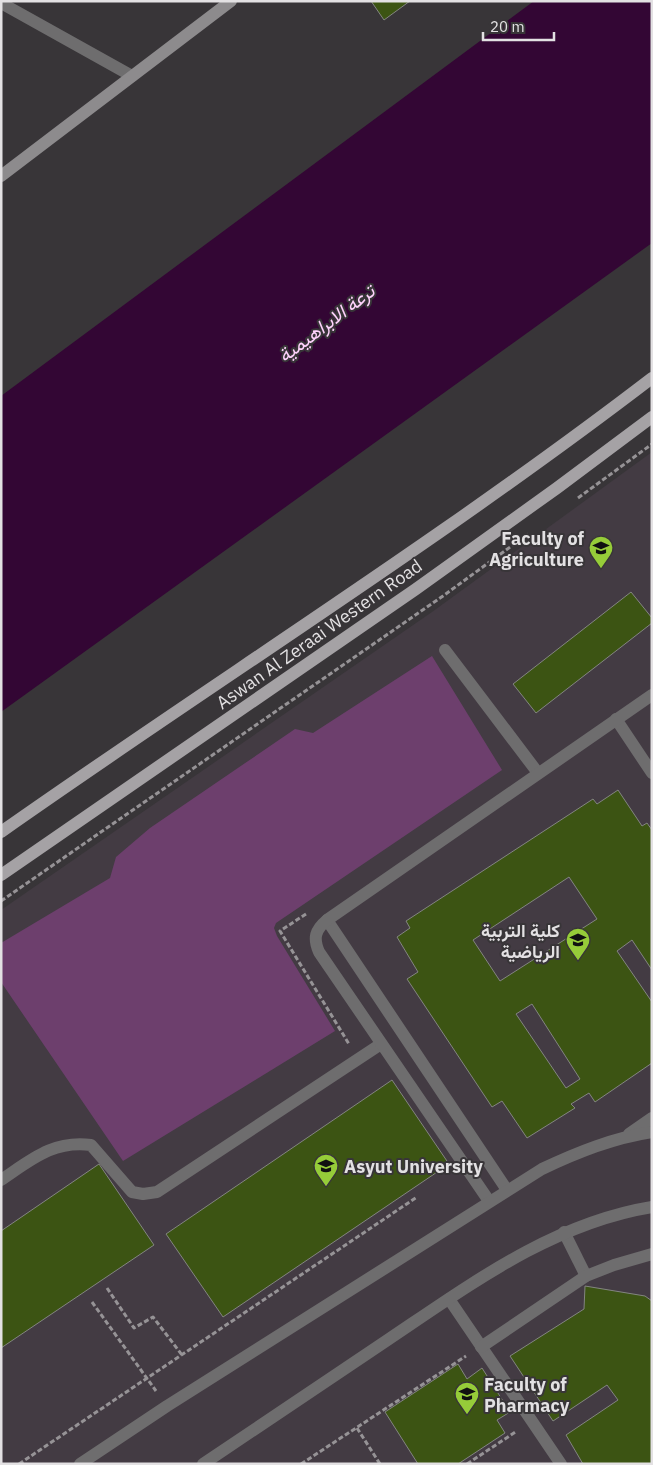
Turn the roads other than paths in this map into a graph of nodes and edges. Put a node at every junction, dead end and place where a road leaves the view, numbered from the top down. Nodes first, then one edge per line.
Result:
1 (231, 1) edge
2 (1, 3) edge
3 (132, 76) junction
4 (1, 176) edge
5 (652, 378) edge
6 (652, 417) edge
7 (446, 650) dead end
8 (652, 695) edge
9 (616, 719) junction
10 (538, 773) junction
11 (652, 773) edge
12 (1, 832) edge
13 (1, 875) edge
14 (327, 920) junction
15 (381, 1044) junction
16 (652, 1118) edge
17 (652, 1132) edge
18 (627, 1135) junction
19 (1, 1180) edge
20 (507, 1190) junction
21 (489, 1201) junction
22 (652, 1206) edge
23 (564, 1232) junction
24 (652, 1254) edge
25 (586, 1276) junction
26 (449, 1299) junction
27 (481, 1347) junction
28 (80, 1464) edge
29 (203, 1464) edge
30 (561, 1464) edge

1 - 3 street
2 - 3 street
3 - 4 street
5 - 12 main road, Aswan Al Zeraai Western Road
6 - 13 main road, Aswan Al Zeraai Western Road
7 - 10 street
8 - 9 street
9 - 10 street
9 - 11 street
10 - 14 street
14 - 15 street
14 - 20 street
15 - 19 street
15 - 21 street
16 - 18 street
17 - 18 street
18 - 20 street
20 - 21 street
21 - 28 street
22 - 23 street
23 - 25 street
23 - 26 street
24 - 25 street
25 - 27 street
26 - 27 street
26 - 29 street
27 - 30 street

